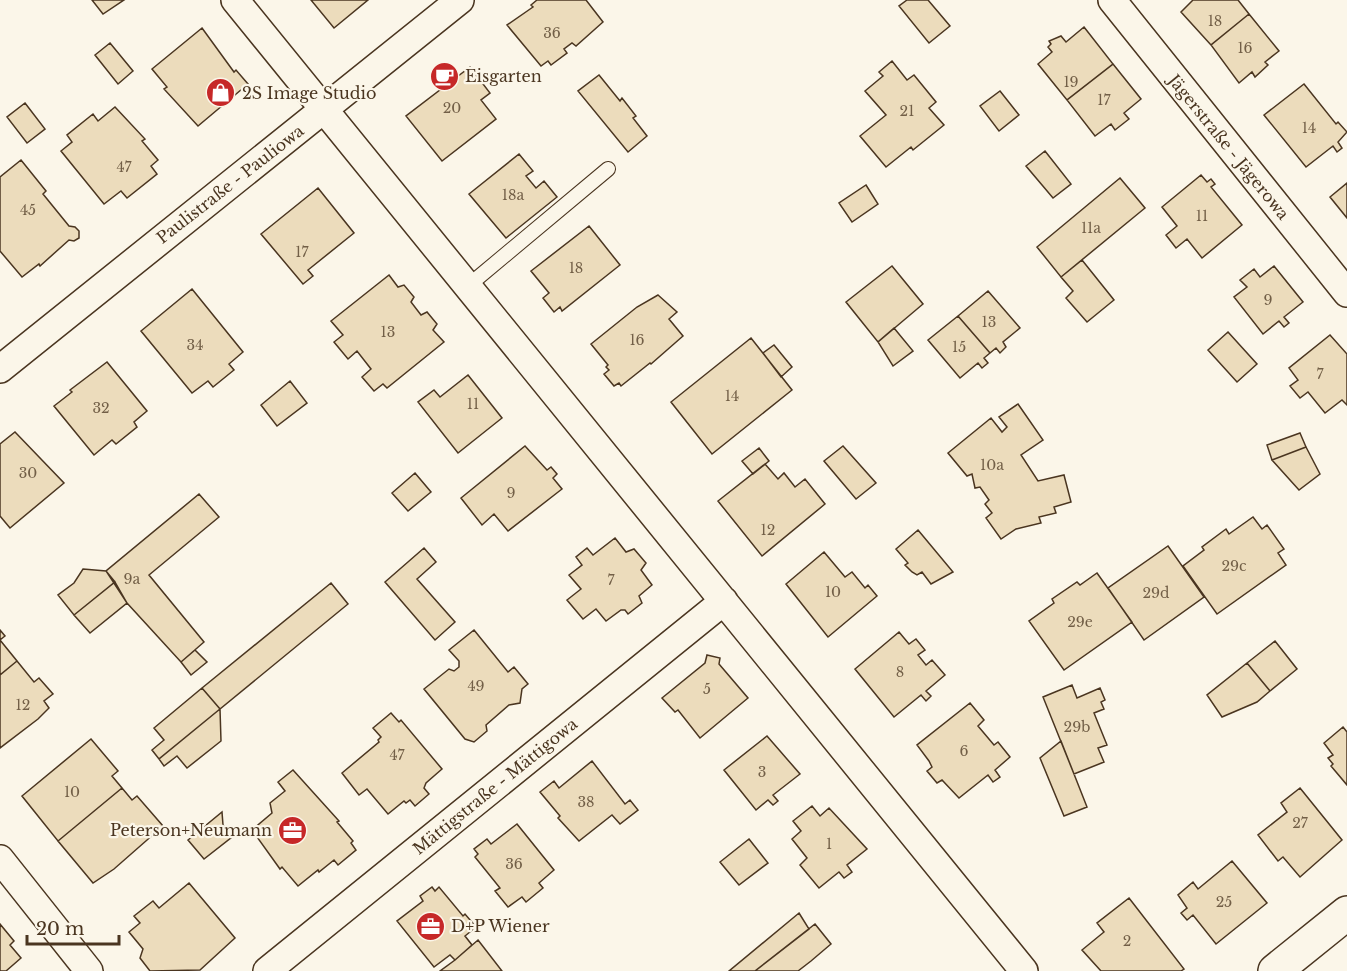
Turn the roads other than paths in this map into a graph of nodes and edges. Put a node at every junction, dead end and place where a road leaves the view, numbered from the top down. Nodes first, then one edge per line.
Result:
1 (236, 0) edge
2 (460, 0) edge
3 (1112, 0) edge
4 (324, 109) junction
5 (608, 169) dead end
6 (468, 286) junction
7 (1347, 293) edge
8 (0, 369) edge
9 (724, 601) junction
10 (0, 859) edge
11 (1347, 913) edge
12 (89, 971) edge
13 (267, 971) edge
14 (1024, 971) edge
15 (1275, 971) edge

1 - 4 street
2 - 4 street, Paulistraße - Pauliowa
3 - 7 street, Jägerstraße - Jägerowa
4 - 6 street
4 - 8 street, Paulistraße - Pauliowa
5 - 6 lane
6 - 9 street
9 - 13 street, Mättigstraße - Mättigowa
9 - 14 street
10 - 12 street
11 - 15 street

